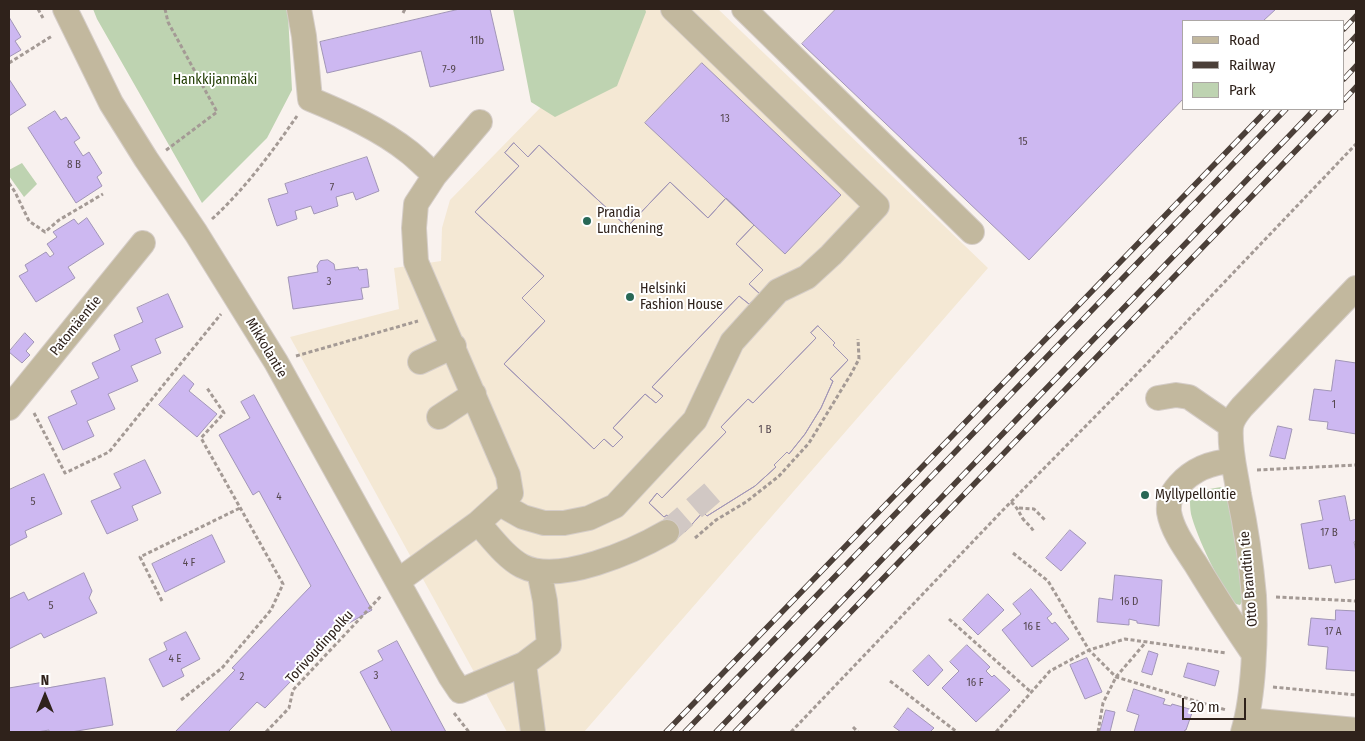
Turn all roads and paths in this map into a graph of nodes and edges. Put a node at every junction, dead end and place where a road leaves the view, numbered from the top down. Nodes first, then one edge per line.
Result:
1 (66, 9) edge
2 (165, 9) edge
3 (299, 9) edge
4 (405, 9) edge
5 (673, 9) edge
6 (744, 9) edge
7 (403, 14) dead end
8 (52, 36) dead end
9 (9, 63) edge
10 (310, 99) junction
11 (480, 122) dead end
12 (1356, 144) edge
13 (148, 163) junction
14 (435, 175) junction
15 (9, 183) edge
16 (103, 194) dead end
17 (972, 232) dead end
18 (196, 233) junction
19 (143, 243) dead end
20 (1356, 288) edge
21 (223, 311) dead end
22 (449, 329) junction
23 (858, 339) dead end
24 (276, 362) junction
25 (420, 362) dead end
26 (207, 388) dead end
27 (474, 394) junction
28 (1158, 398) dead end
29 (14, 401) edge
30 (439, 417) dead end
31 (1231, 426) junction
32 (1356, 465) edge
33 (1244, 466) junction
34 (1011, 502) junction
35 (500, 504) junction
36 (240, 508) junction
37 (1019, 508) junction
38 (1045, 520) dead end
39 (478, 523) junction
40 (667, 532) tunnel mouth
41 (1034, 532) dead end
42 (695, 538) dead end
43 (1013, 553) dead end
44 (538, 571) junction
45 (398, 581) junction
46 (1275, 596) dead end
47 (162, 601) dead end
48 (1356, 601) edge
49 (949, 620) dead end
50 (1146, 642) junction
51 (1089, 650) junction
52 (1242, 654) junction
53 (524, 664) junction
54 (1116, 677) junction
55 (890, 681) dead end
56 (1251, 686) junction
57 (1032, 693) junction
58 (1356, 695) edge
59 (181, 700) dead end
60 (1241, 721) edge
61 (853, 727) dead end
62 (1356, 730) edge
63 (266, 732) edge
64 (533, 732) edge
65 (791, 732) edge
66 (858, 732) edge
67 (957, 732) edge
68 (996, 732) edge
69 (1098, 732) edge

1 - 13 street, Mikkolantie
2 - 13 path
3 - 10 street
4 - 7 path
5 - 35 street
6 - 17 street
8 - 9 path
10 - 14 street
10 - 18 path
11 - 14 street
12 - 34 path
13 - 18 street, Mikkolantie
14 - 22 street
15 - 16 path
18 - 24 street, Mikkolantie
19 - 29 street, Patomäentie
20 - 31 street
21 - 29 path
22 - 24 path
22 - 25 street
22 - 27 street
23 - 42 path
24 - 45 street, Mikkolantie
26 - 36 path
27 - 30 street
27 - 35 street
28 - 31 street
31 - 33 street, Otto Brandtin tie
32 - 33 path
33 - 52 street, Otto Brandtin tie
33 - 52 street
34 - 37 path
34 - 65 path
35 - 39 street
36 - 47 path
36 - 59 path
37 - 38 path
37 - 41 path
39 - 44 street
39 - 45 street
40 - 44 street
43 - 51 path
44 - 53 street
45 - 53 street, Mikkolantie
45 - 63 path, Torivoudinpolku
46 - 48 path
49 - 57 path
50 - 51 path
50 - 52 path
50 - 54 path
51 - 54 path
51 - 57 path
52 - 56 street, Otto Brandtin tie
53 - 64 street
54 - 60 path
54 - 69 path
55 - 67 path
56 - 58 path
56 - 60 street, Otto Brandtin tie
57 - 68 path
60 - 62 street
61 - 66 path

